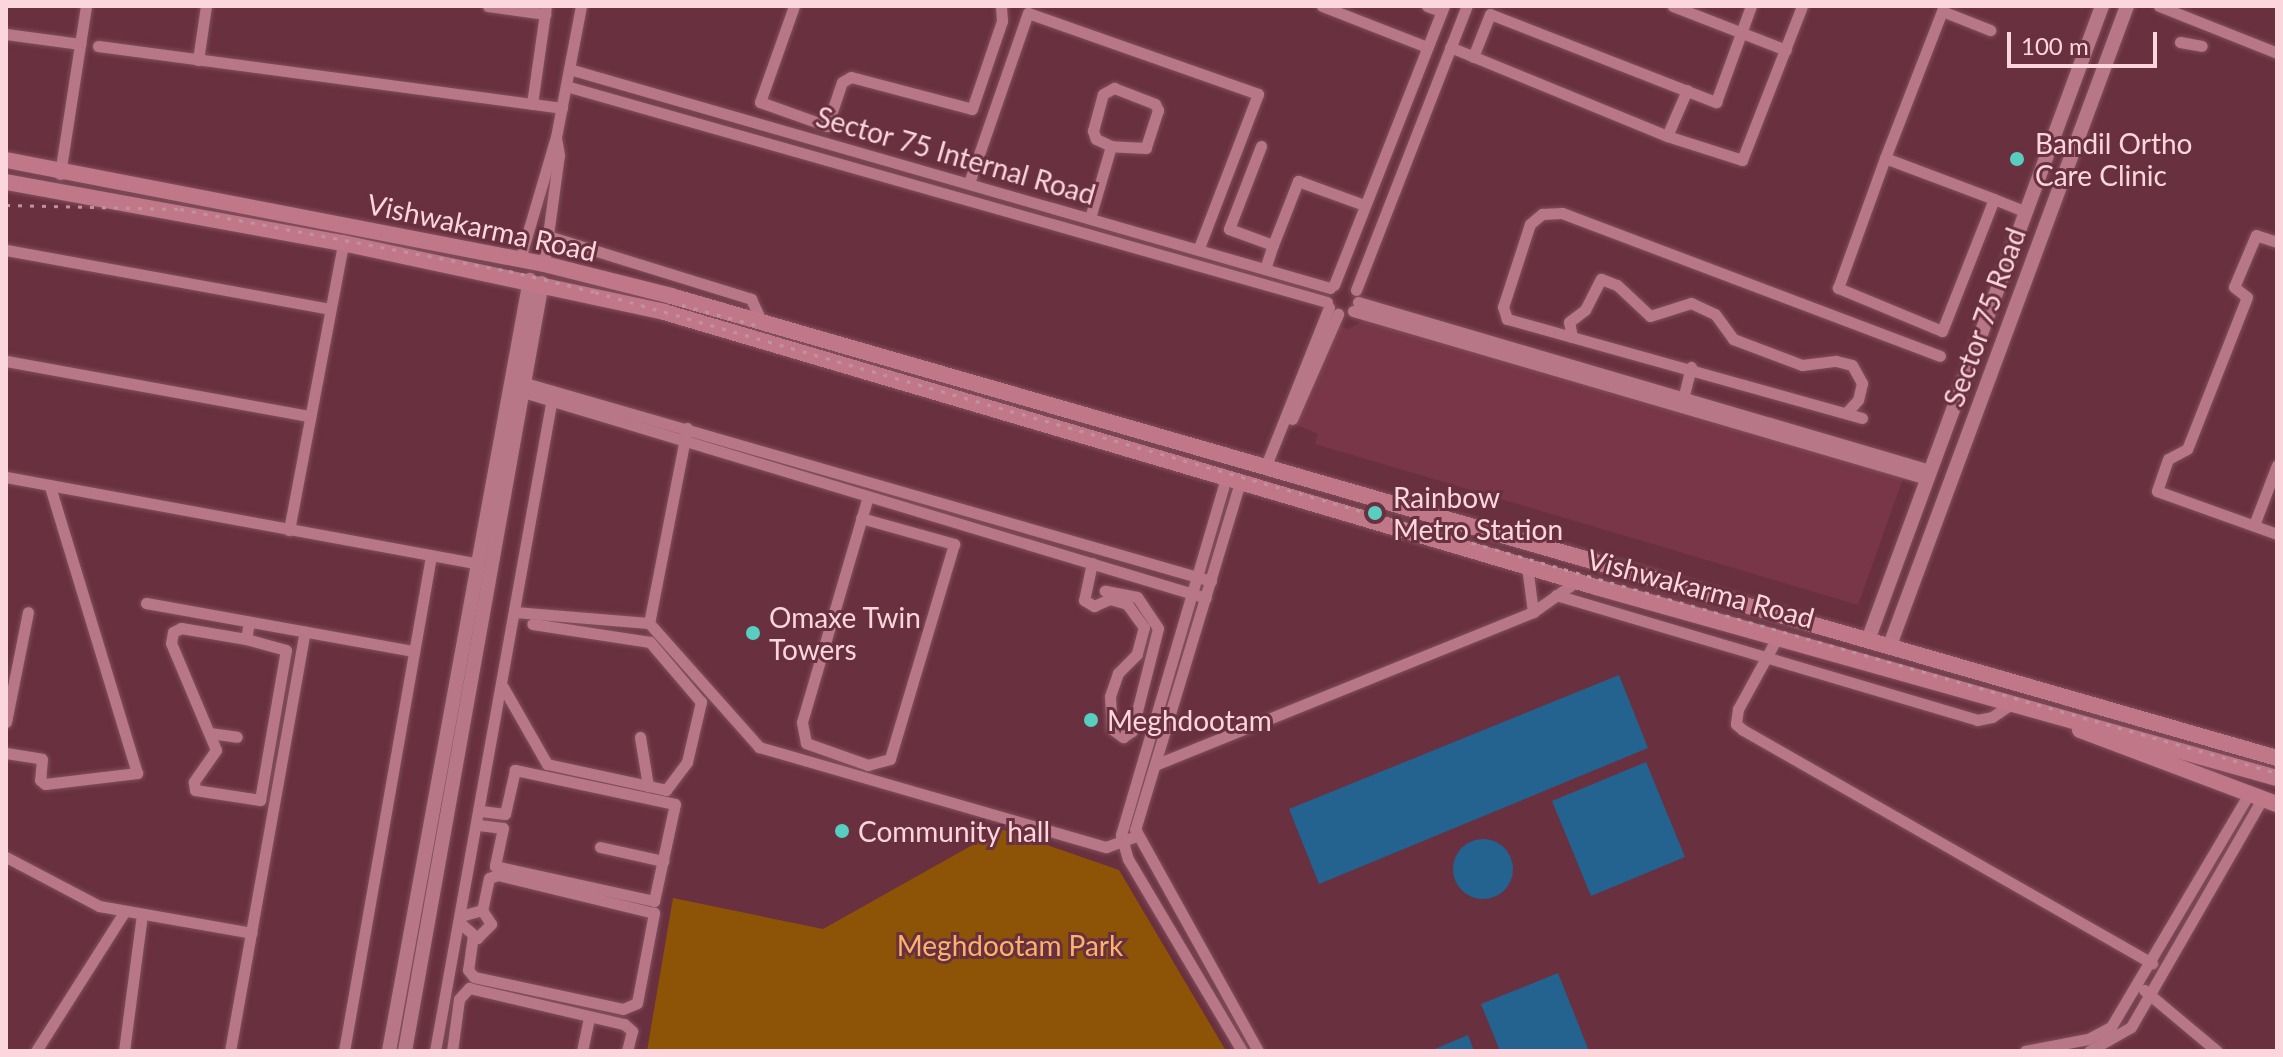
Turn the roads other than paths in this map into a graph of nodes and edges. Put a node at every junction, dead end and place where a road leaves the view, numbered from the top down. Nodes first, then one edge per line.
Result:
1 (86, 6) edge
2 (206, 6) edge
3 (488, 6) edge
4 (581, 6) edge
5 (794, 6) edge
6 (1001, 6) edge
7 (1322, 6) edge
8 (1427, 6) edge
9 (1467, 6) edge
10 (1673, 6) edge
11 (1751, 6) edge
12 (1802, 6) edge
13 (2102, 6) edge
14 (2127, 6) edge
15 (2159, 6) edge
16 (2172, 8) edge
17 (1442, 9) edge
18 (546, 10) edge
19 (1990, 30) dead end
20 (1742, 33) junction
21 (6, 34) edge
22 (2180, 42) dead end
23 (80, 44) junction
24 (98, 46) dead end
25 (2202, 46) dead end
26 (1427, 47) junction
27 (1450, 47) junction
28 (1786, 50) junction
29 (2277, 53) edge
30 (1473, 57) junction
31 (198, 60) junction
32 (569, 69) junction
33 (566, 86) junction
34 (1687, 90) junction
35 (532, 104) junction
36 (1403, 107) junction
37 (562, 108) junction
38 (1423, 115) junction
39 (827, 126) junction
40 (1667, 136) junction
41 (556, 137) junction
42 (823, 142) junction
43 (1111, 146) junction
44 (1261, 146) dead end
45 (1885, 158) junction
46 (6, 160) edge
47 (60, 174) junction
48 (6, 182) edge
49 (969, 183) junction
50 (1994, 199) junction
51 (1364, 205) junction
52 (2026, 212) junction
53 (1090, 218) junction
54 (548, 236) junction
55 (2277, 242) edge
56 (343, 243) junction
57 (1273, 245) junction
58 (6, 250) edge
59 (1198, 250) junction
60 (520, 259) junction
61 (544, 264) junction
62 (1265, 269) junction
63 (536, 282) junction
64 (1332, 287) junction
65 (1355, 301) junction
66 (1331, 308) junction
67 (330, 309) junction
68 (762, 323) junction
69 (1572, 337) junction
70 (1940, 356) dead end
71 (6, 361) edge
72 (1691, 367) junction
73 (941, 375) junction
74 (979, 386) junction
75 (524, 387) junction
76 (554, 387) junction
77 (940, 393) junction
78 (1684, 395) junction
79 (552, 402) junction
80 (975, 403) junction
81 (1846, 413) junction
82 (310, 416) junction
83 (1862, 418) dead end
84 (687, 428) junction
85 (685, 441) junction
86 (2277, 465) edge
87 (1268, 469) junction
88 (1929, 474) junction
89 (6, 477) edge
90 (1233, 480) junction
91 (50, 487) junction
92 (868, 496) junction
93 (981, 515) junction
94 (861, 518) junction
95 (2254, 525) junction
96 (977, 529) junction
97 (289, 530) junction
98 (2277, 534) edge
99 (431, 556) junction
100 (1092, 563) junction
101 (479, 564) junction
102 (1527, 566) junction
103 (1109, 569) junction
104 (1197, 577) junction
105 (1211, 581) junction
106 (1577, 581) junction
107 (1085, 586) junction
108 (1104, 593) junction
109 (1193, 594) junction
110 (1556, 595) junction
111 (1629, 595) junction
112 (1206, 598) junction
113 (1882, 601) junction
114 (146, 603) dead end
115 (1903, 609) junction
116 (28, 612) dead end
117 (514, 612) junction
118 (1533, 612) junction
119 (1623, 616) junction
120 (234, 619) junction
121 (249, 622) junction
122 (649, 623) junction
123 (532, 624) dead end
124 (305, 632) junction
125 (231, 636) junction
126 (1778, 636) junction
127 (246, 639) junction
128 (1868, 640) junction
129 (1890, 645) junction
130 (414, 651) junction
131 (1766, 659) junction
132 (1128, 663) junction
133 (1149, 673) junction
134 (503, 687) junction
135 (2014, 702) junction
136 (2045, 711) junction
137 (6, 722) edge
138 (210, 733) junction
139 (237, 737) dead end
140 (640, 737) dead end
141 (6, 753) edge
142 (2277, 758) edge
143 (1157, 764) junction
144 (2277, 778) edge
145 (648, 786) junction
146 (2262, 799) edge
147 (260, 800) junction
148 (275, 802) junction
149 (481, 811) junction
150 (505, 814) junction
151 (479, 825) junction
152 (503, 828) junction
153 (1136, 836) junction
154 (1123, 844) junction
155 (600, 847) dead end
156 (6, 857) edge
157 (663, 861) junction
158 (482, 910) junction
159 (125, 911) junction
160 (142, 914) junction
161 (460, 919) junction
162 (252, 933) junction
163 (473, 935) junction
164 (2152, 963) junction
165 (2139, 985) junction
166 (2149, 994) junction
167 (589, 1017) junction
168 (440, 1022) junction
169 (456, 1025) junction
170 (435, 1048) edge
171 (452, 1049) edge
172 (36, 1051) edge
173 (124, 1051) edge
174 (230, 1051) edge
175 (344, 1051) edge
176 (389, 1051) edge
177 (405, 1051) edge
178 (582, 1051) edge
179 (627, 1051) edge
180 (1242, 1051) edge
181 (1258, 1051) edge
182 (2025, 1051) edge
183 (2089, 1051) edge
184 (2217, 1051) edge

1 - 23 street
2 - 31 street
3 - 18 street
4 - 32 street
5 - 39 street
6 - 39 street
7 - 26 street
8 - 17 street
9 - 27 street
10 - 20 street
11 - 20 street
12 - 28 street
13 - 52 street, Sector 75 Road
14 - 115 street, Sector 75 Road
15 - 16 street
16 - 29 street
17 - 26 street
18 - 35 street
19 - 45 street
20 - 28 street
20 - 34 street
21 - 23 street
22 - 25 street
23 - 47 street
24 - 31 street
26 - 36 street
27 - 30 street
27 - 38 street
28 - 40 street
30 - 34 street
30 - 40 street
31 - 35 street
32 - 33 street
32 - 42 street, Sector 75 Internal Road
33 - 37 street
33 - 66 street, Sector 75 Internal Road
34 - 40 street
35 - 37 street
36 - 38 street
36 - 51 street
37 - 41 street
38 - 65 street
39 - 42 street
41 - 54 street
41 - 60 street
42 - 49 street, Sector 75 Internal Road
43 - 43 street
43 - 53 street
44 - 57 street
45 - 50 street
45 - 50 street
46 - 47 main road, Vishwakarma Road
47 - 60 main road, Vishwakarma Road
48 - 56 main road, Vishwakarma Road
49 - 53 street, Sector 75 Internal Road
49 - 59 street
50 - 52 street
51 - 57 street
51 - 64 street
52 - 88 street, Sector 75 Road
53 - 59 street, Sector 75 Internal Road
54 - 61 street
54 - 68 street
55 - 95 street
56 - 63 main road, Vishwakarma Road
56 - 67 street
57 - 62 street
58 - 67 street
59 - 62 street, Sector 75 Internal Road
60 - 61 main road, Vishwakarma Road
61 - 68 main road, Vishwakarma Road
62 - 64 street, Sector 75 Internal Road
63 - 75 street
63 - 77 main road, Vishwakarma Road
63 - 101 street
64 - 65 street, Sector 75 Internal Road
64 - 66 street
65 - 66 street
65 - 78 street
65 - 88 street
66 - 87 street
67 - 82 street
68 - 73 main road, Vishwakarma Road
69 - 70 street
69 - 72 street
69 - 81 street
71 - 82 street
72 - 78 street
72 - 81 street
73 - 74 main road, Vishwakarma Road
73 - 77 main road
74 - 80 main road
74 - 87 main road, Vishwakarma Road
75 - 76 street
75 - 79 street
75 - 177 street
76 - 79 street
76 - 84 street
77 - 80 main road, Vishwakarma Road
78 - 88 street
79 - 85 street
79 - 117 street
80 - 90 main road, Vishwakarma Road
81 - 83 street
82 - 97 street
84 - 85 street
84 - 93 street
85 - 92 street
85 - 122 street
86 - 95 street
87 - 128 main road, Vishwakarma Road
88 - 113 street, Sector 75 Road
89 - 91 street
90 - 102 main road, Vishwakarma Road
90 - 104 street
90 - 105 street
91 - 97 street
91 - 141 street
92 - 94 street
92 - 96 street
93 - 96 street
93 - 104 street
94 - 94 street
95 - 98 street
96 - 100 street
97 - 99 street
99 - 101 street
99 - 130 street
100 - 103 street
100 - 107 street
101 - 176 street
102 - 106 main road, Vishwakarma Road
102 - 118 street
103 - 108 street
103 - 109 street
104 - 105 street
104 - 109 street
105 - 112 street
106 - 110 street
106 - 111 main road, Vishwakarma Road
107 - 108 street
107 - 108 street
108 - 132 street
108 - 133 street
109 - 112 street
109 - 154 street
110 - 118 street
110 - 119 street
111 - 119 street
111 - 126 main road, Vishwakarma Road
112 - 143 street
113 - 115 street
113 - 128 street, Sector 75 Road
114 - 120 street
115 - 129 street, Sector 75 Road
116 - 137 street
117 - 122 street
117 - 134 street
118 - 143 street
119 - 131 street
120 - 121 street
120 - 125 street
121 - 124 street
121 - 127 street
122 - 154 street
123 - 145 street
124 - 130 street
124 - 148 street
125 - 127 street
125 - 138 street
126 - 131 street
126 - 135 main road, Vishwakarma Road
127 - 147 street
128 - 129 main road, Vishwakarma Road
129 - 142 main road, Vishwakarma Road
130 - 175 street
131 - 135 street
131 - 164 street
132 - 133 street
132 - 133 street
134 - 145 street
134 - 149 street
135 - 136 main road, Vishwakarma Road
136 - 144 main road, Vishwakarma Road
136 - 146 main road
138 - 139 street
138 - 147 street
140 - 145 street
143 - 153 street
146 - 164 street
146 - 166 street
147 - 148 street
148 - 162 street
149 - 150 street
149 - 151 street
150 - 152 street
150 - 157 street
151 - 152 street
151 - 161 street
152 - 157 street
153 - 154 street
153 - 181 street
154 - 180 street
155 - 157 street
156 - 159 street
158 - 161 street
158 - 163 street
158 - 163 street
159 - 160 street
159 - 172 street
160 - 162 street
160 - 173 street
161 - 163 street
161 - 168 street
162 - 174 street
164 - 165 street
165 - 166 street
165 - 182 street
166 - 183 street
166 - 184 street
167 - 169 street
167 - 178 street
167 - 179 street
168 - 169 street
168 - 170 street
169 - 171 street
170 - 171 street

